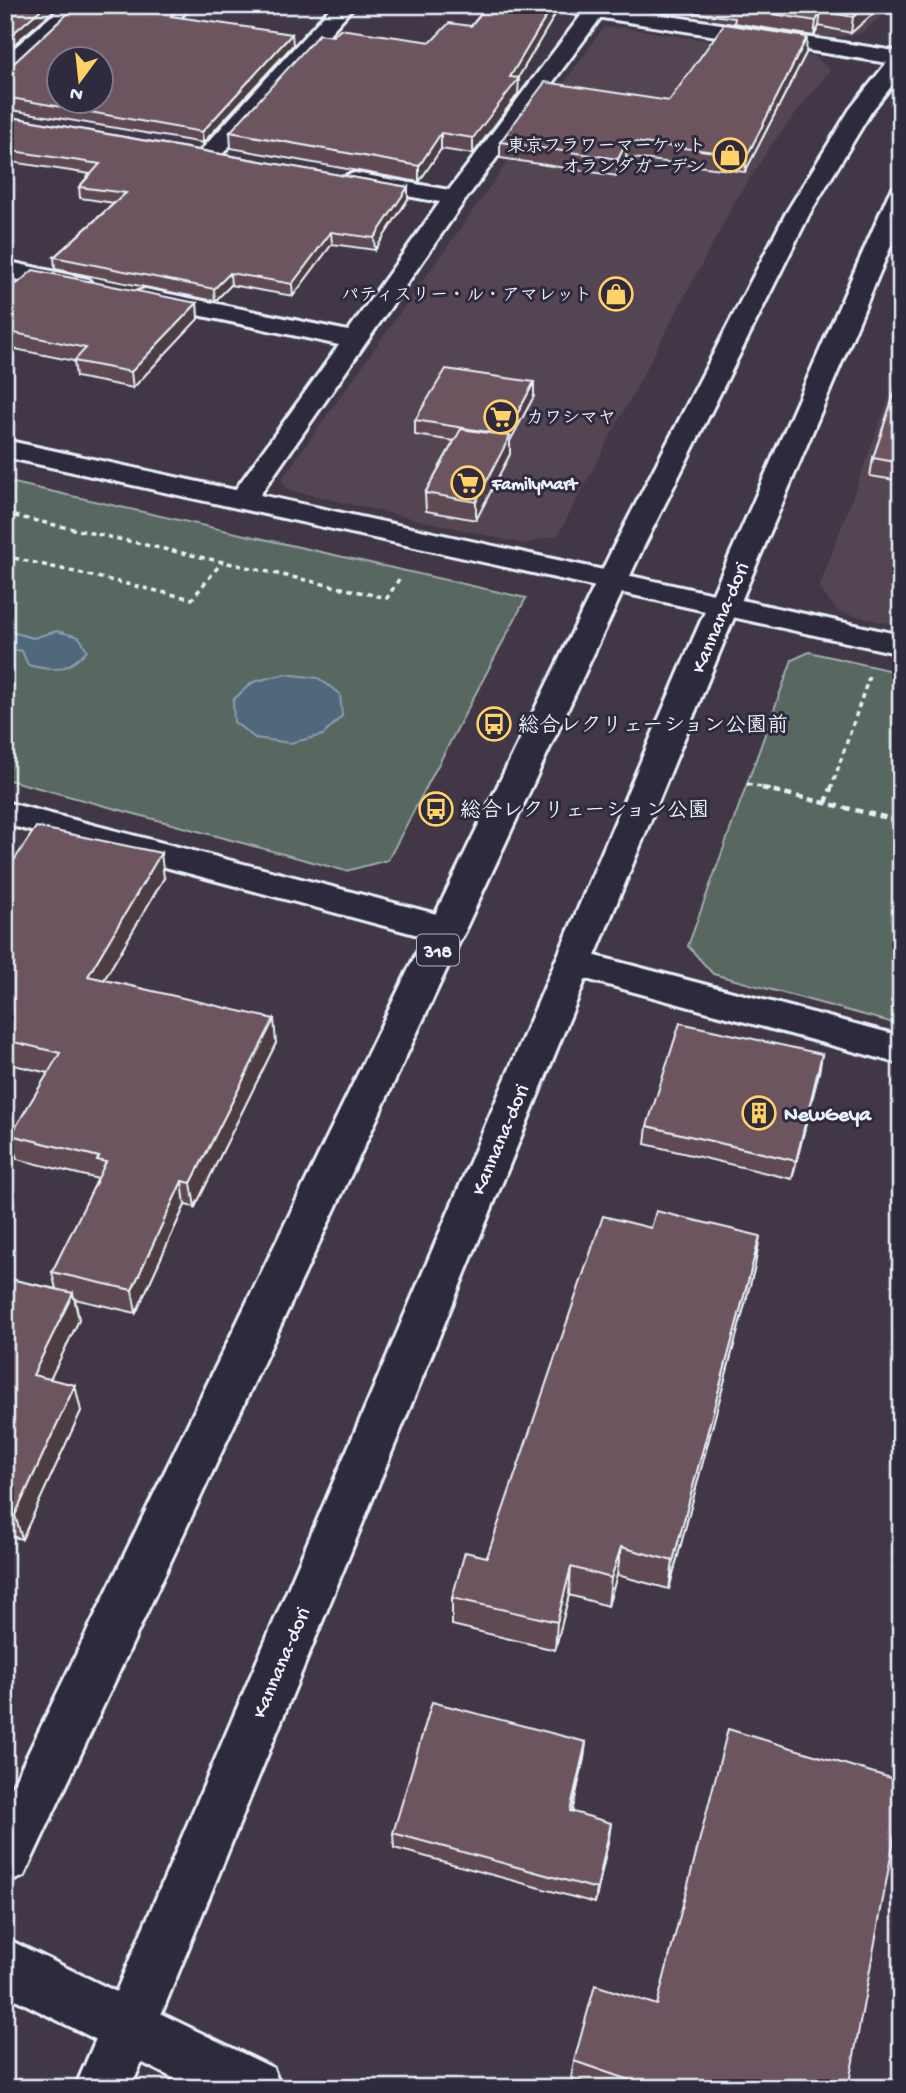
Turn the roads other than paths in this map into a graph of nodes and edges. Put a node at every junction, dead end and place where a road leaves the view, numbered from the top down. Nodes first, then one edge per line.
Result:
1 (77, 5) edge
2 (345, 5) edge
3 (558, 5) edge
4 (598, 8) edge
5 (901, 60) edge
6 (5, 68) edge
7 (183, 149) edge
8 (210, 154) junction
9 (237, 159) edge
10 (333, 176) edge
11 (901, 193) edge
12 (455, 198) junction
13 (5, 269) edge
14 (99, 288) edge
15 (126, 294) edge
16 (355, 340) junction
17 (5, 448) edge
18 (242, 501) junction
19 (612, 583) junction
20 (722, 608) junction
21 (901, 645) edge
22 (7, 817) edge
23 (448, 930) junction
24 (573, 963) junction
25 (901, 1050) edge
26 (5, 1858) edge
27 (5, 1965) edge
28 (128, 2026) junction
29 (103, 2088) edge
30 (253, 2088) edge

1 - 6 street
2 - 8 street
3 - 4 street
4 - 5 street
4 - 12 street
5 - 19 street, 318
7 - 8 street
8 - 9 street
10 - 12 street
11 - 20 street, Kannana-dori
12 - 16 street
13 - 14 street
15 - 16 street
16 - 18 street
17 - 18 street
18 - 19 street
19 - 20 street
19 - 23 street, 318
20 - 21 street
20 - 24 street, Kannana-dori
22 - 23 street
23 - 26 street, 318
24 - 25 street
24 - 28 street, Kannana-dori
27 - 28 street
28 - 29 street, Kannana-dori
28 - 30 street

